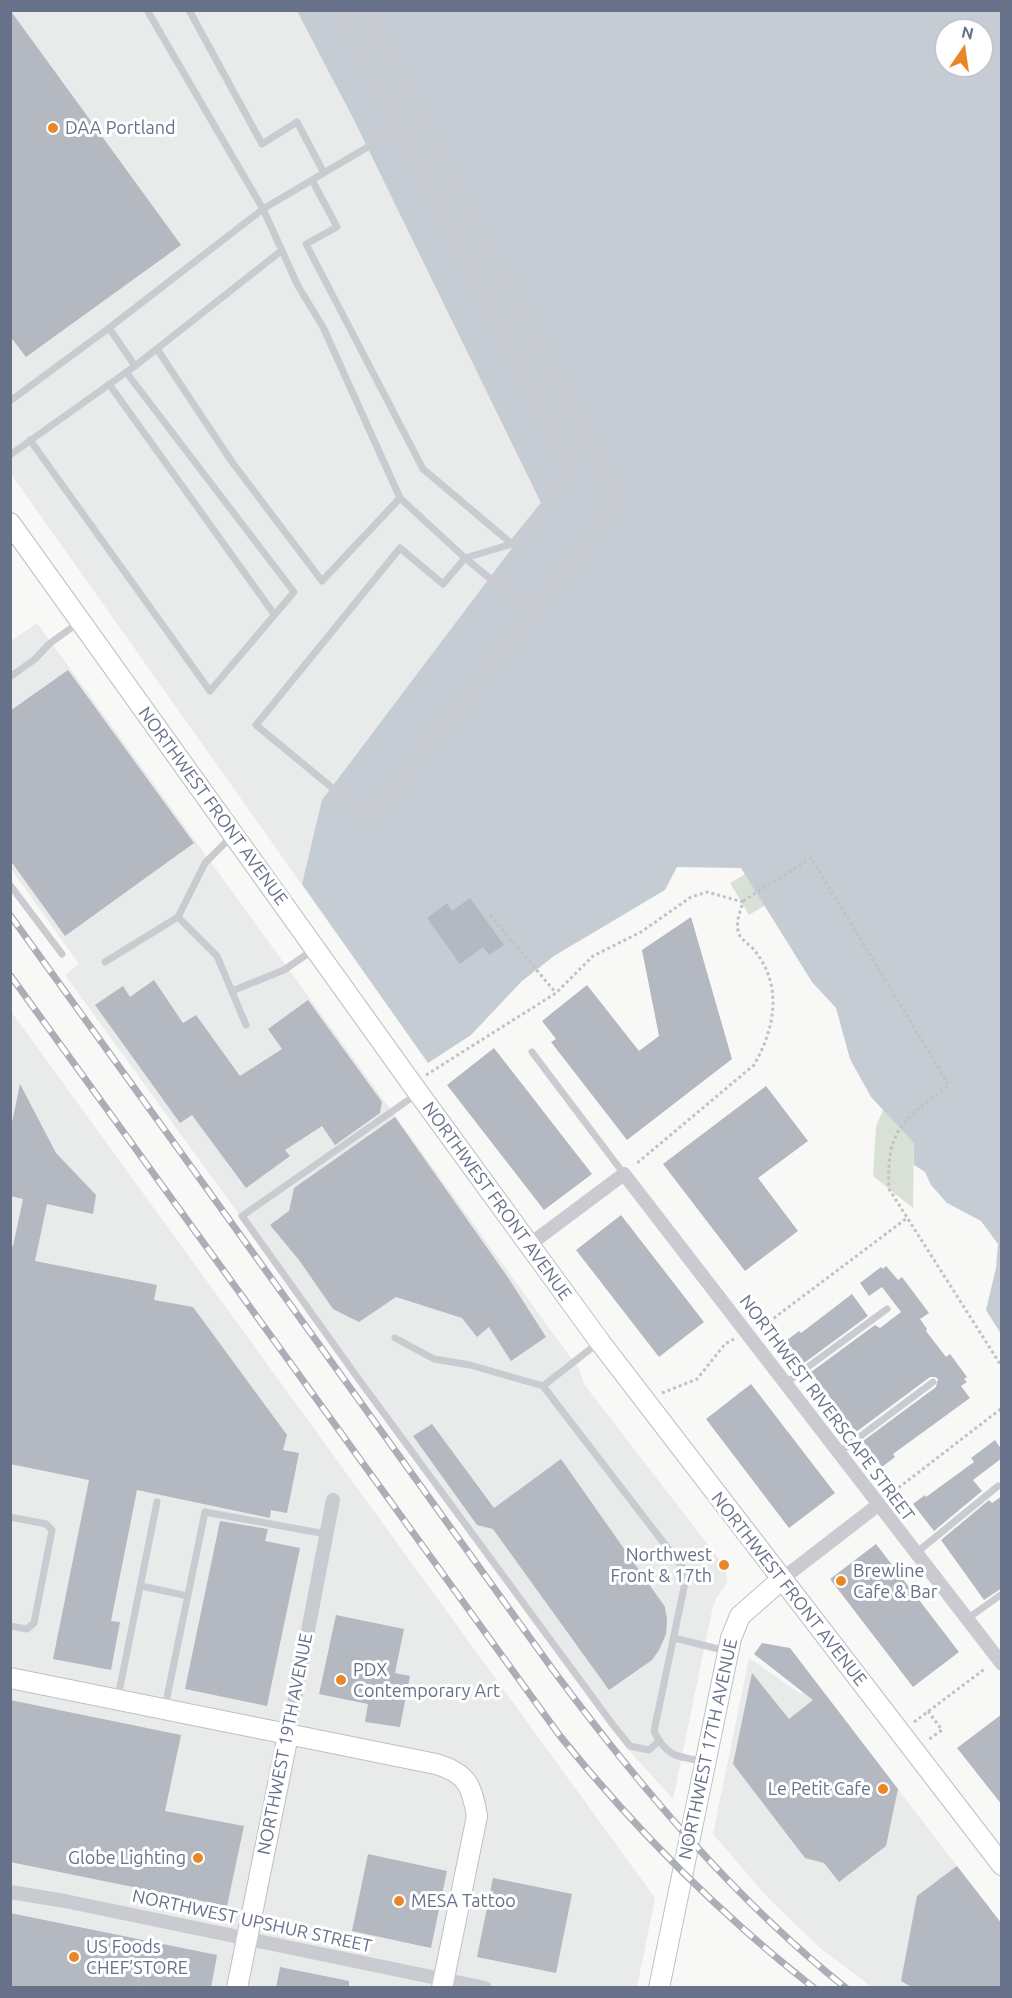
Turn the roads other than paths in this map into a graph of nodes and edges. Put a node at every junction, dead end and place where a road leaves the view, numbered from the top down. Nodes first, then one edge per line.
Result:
1 (147, 10) edge
2 (189, 10) edge
3 (338, 10) edge
4 (368, 10) edge
5 (398, 129) junction
6 (324, 173) junction
7 (312, 180) junction
8 (262, 209) junction
9 (281, 251) junction
10 (109, 328) junction
11 (157, 349) junction
12 (135, 366) junction
13 (126, 372) junction
14 (109, 384) junction
15 (10, 401) edge
16 (30, 440) junction
17 (10, 455) edge
18 (400, 498) junction
19 (13, 533) edge
20 (512, 544) junction
21 (465, 558) junction
22 (532, 613) junction
23 (274, 614) junction
24 (81, 621) junction
25 (10, 677) edge
26 (234, 835) junction
27 (10, 885) edge
28 (178, 917) junction
29 (315, 949) junction
30 (62, 954) dead end
31 (105, 962) dead end
32 (232, 991) junction
33 (246, 1024) dead end
34 (532, 1052) dead end
35 (415, 1088) junction
36 (624, 1174) junction
37 (529, 1245) junction
38 (887, 1309) dead end
39 (395, 1338) dead end
40 (600, 1342) junction
41 (933, 1382) dead end
42 (786, 1383) junction
43 (543, 1386) junction
44 (838, 1453) junction
45 (998, 1486) dead end
46 (333, 1500) dead end
47 (157, 1502) dead end
48 (878, 1504) junction
49 (10, 1517) edge
50 (326, 1534) junction
51 (916, 1553) junction
52 (782, 1579) junction
53 (141, 1586) junction
54 (1002, 1594) edge
55 (188, 1596) junction
56 (967, 1619) junction
57 (10, 1626) edge
58 (674, 1638) junction
59 (728, 1652) junction
60 (1000, 1662) edge
61 (10, 1678) edge
62 (118, 1700) junction
63 (165, 1710) junction
64 (288, 1735) junction
65 (658, 1741) junction
66 (706, 1762) junction
67 (1002, 1865) edge
68 (10, 1893) edge
69 (246, 1939) junction
70 (442, 1983) edge
71 (237, 1988) edge
72 (485, 1988) edge
73 (659, 1988) edge

1 - 8 lane
2 - 6 lane
3 - 5 lane
4 - 22 lane
5 - 6 lane
5 - 20 lane
6 - 7 lane
7 - 8 lane
7 - 20 lane
8 - 9 lane
8 - 10 lane
9 - 11 lane
9 - 18 lane
10 - 12 lane
10 - 15 lane
11 - 12 lane
11 - 18 lane
12 - 13 lane
13 - 14 lane
13 - 23 lane
14 - 16 lane
14 - 23 lane
16 - 17 lane
16 - 23 lane
18 - 21 lane
19 - 24 main road, NORTHWEST FRONT AVENUE
20 - 21 lane
21 - 22 lane
21 - 22 lane
24 - 25 lane
24 - 26 main road, NORTHWEST FRONT AVENUE
26 - 28 lane
26 - 29 main road, NORTHWEST FRONT AVENUE
27 - 30 lane
28 - 31 lane
28 - 32 lane
29 - 32 lane
29 - 35 main road, NORTHWEST FRONT AVENUE
32 - 33 lane
34 - 36 lane
35 - 37 main road, NORTHWEST FRONT AVENUE
35 - 65 lane
36 - 37 street
36 - 42 street, NORTHWEST RIVERSCAPE STREET
37 - 40 main road, NORTHWEST FRONT AVENUE
38 - 42 lane
39 - 43 lane
40 - 43 lane
40 - 52 main road, NORTHWEST FRONT AVENUE
41 - 44 lane
42 - 44 street, NORTHWEST RIVERSCAPE STREET
43 - 58 lane
44 - 48 street, NORTHWEST RIVERSCAPE STREET
45 - 51 lane
46 - 50 street, NORTHWEST 19TH AVENUE
47 - 53 lane
48 - 51 street, NORTHWEST RIVERSCAPE STREET
48 - 52 street, NORTHWEST 17TH AVENUE
49 - 57 lane
50 - 55 lane
50 - 64 street, NORTHWEST 19TH AVENUE
51 - 56 street, NORTHWEST RIVERSCAPE STREET
52 - 59 main road, NORTHWEST 17TH AVENUE
52 - 67 main road, NORTHWEST FRONT AVENUE
53 - 55 lane
53 - 62 lane
54 - 56 lane
55 - 63 lane
56 - 60 street, NORTHWEST RIVERSCAPE STREET
58 - 59 lane
58 - 65 lane
59 - 66 main road, NORTHWEST 17TH AVENUE
61 - 62 main road
62 - 63 main road
63 - 64 main road
64 - 69 main road, NORTHWEST 19TH AVENUE
64 - 70 main road
65 - 66 lane
66 - 73 main road, NORTHWEST 17TH AVENUE
68 - 69 street, NORTHWEST UPSHUR STREET
69 - 70 street, NORTHWEST UPSHUR STREET
69 - 71 main road, NORTHWEST 19TH AVENUE
70 - 72 street, NORTHWEST UPSHUR STREET

